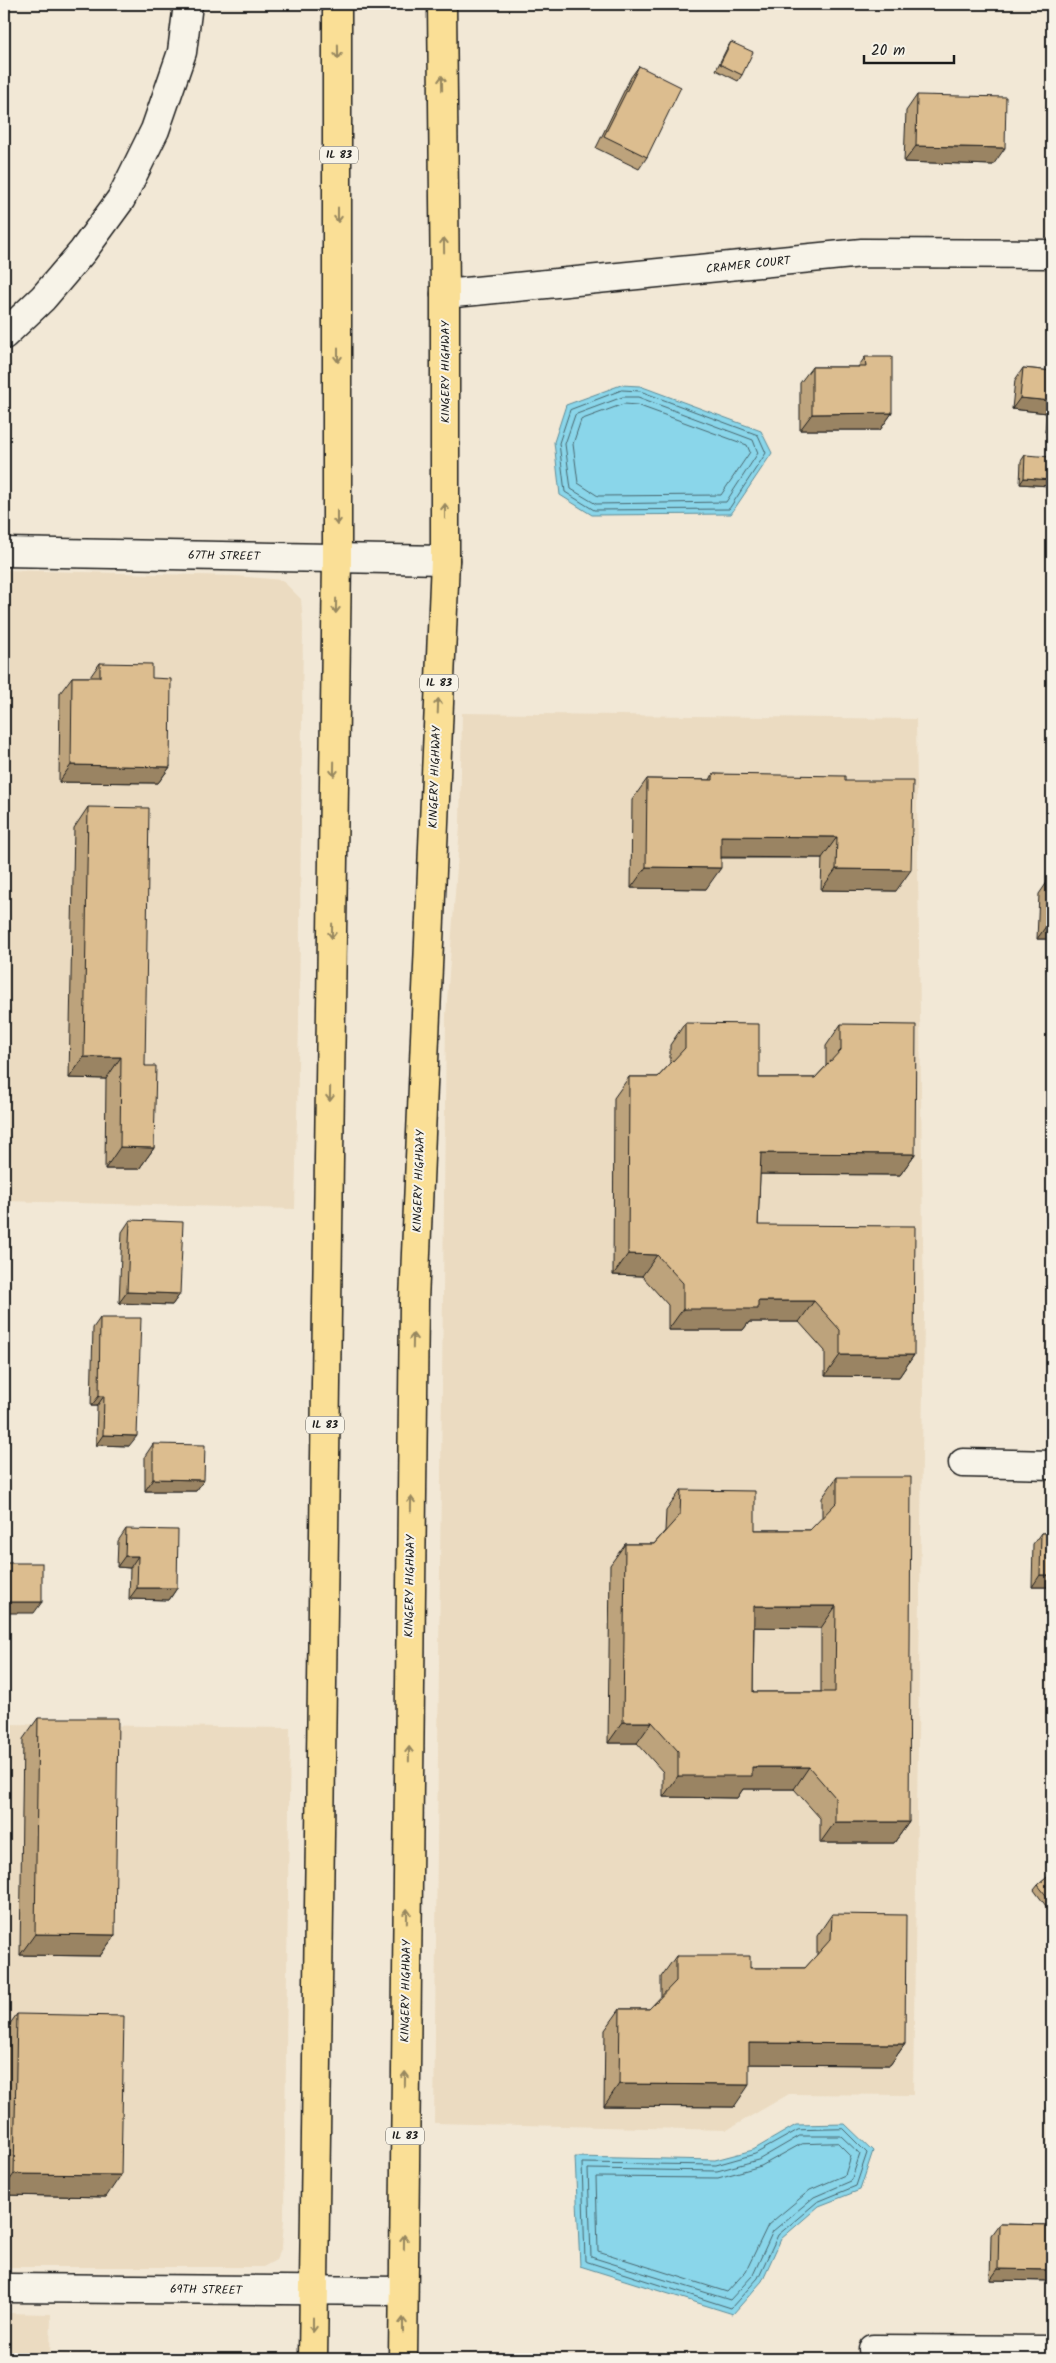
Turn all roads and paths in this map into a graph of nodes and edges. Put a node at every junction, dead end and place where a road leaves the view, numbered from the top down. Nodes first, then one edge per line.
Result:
1 (188, 4) edge
2 (337, 4) edge
3 (442, 4) edge
4 (1052, 254) edge
5 (445, 294) junction
6 (4, 336) edge
7 (4, 552) edge
8 (337, 558) junction
9 (445, 560) junction
10 (963, 1464) dead end
11 (1052, 1465) edge
12 (8, 2288) dead end
13 (403, 2290) junction
14 (314, 2291) junction
15 (873, 2349) dead end
16 (1052, 2350) edge
17 (313, 2359) edge
18 (403, 2359) edge

1 - 6 street
2 -> 8 highway, IL 83
5 -> 3 highway, KINGERY HIGHWAY / IL 83
4 - 5 street, CRAMER COURT
9 -> 5 highway, KINGERY HIGHWAY / IL 83
7 - 8 street, 67TH STREET
8 - 9 street, 67TH STREET
8 -> 14 highway, IL 83
13 -> 9 highway, KINGERY HIGHWAY / IL 83
10 - 11 street
12 - 14 street, 69TH STREET
13 - 14 street, 69TH STREET
18 -> 13 highway, KINGERY HIGHWAY / IL 83
14 -> 17 highway, IL 83
15 - 16 street

